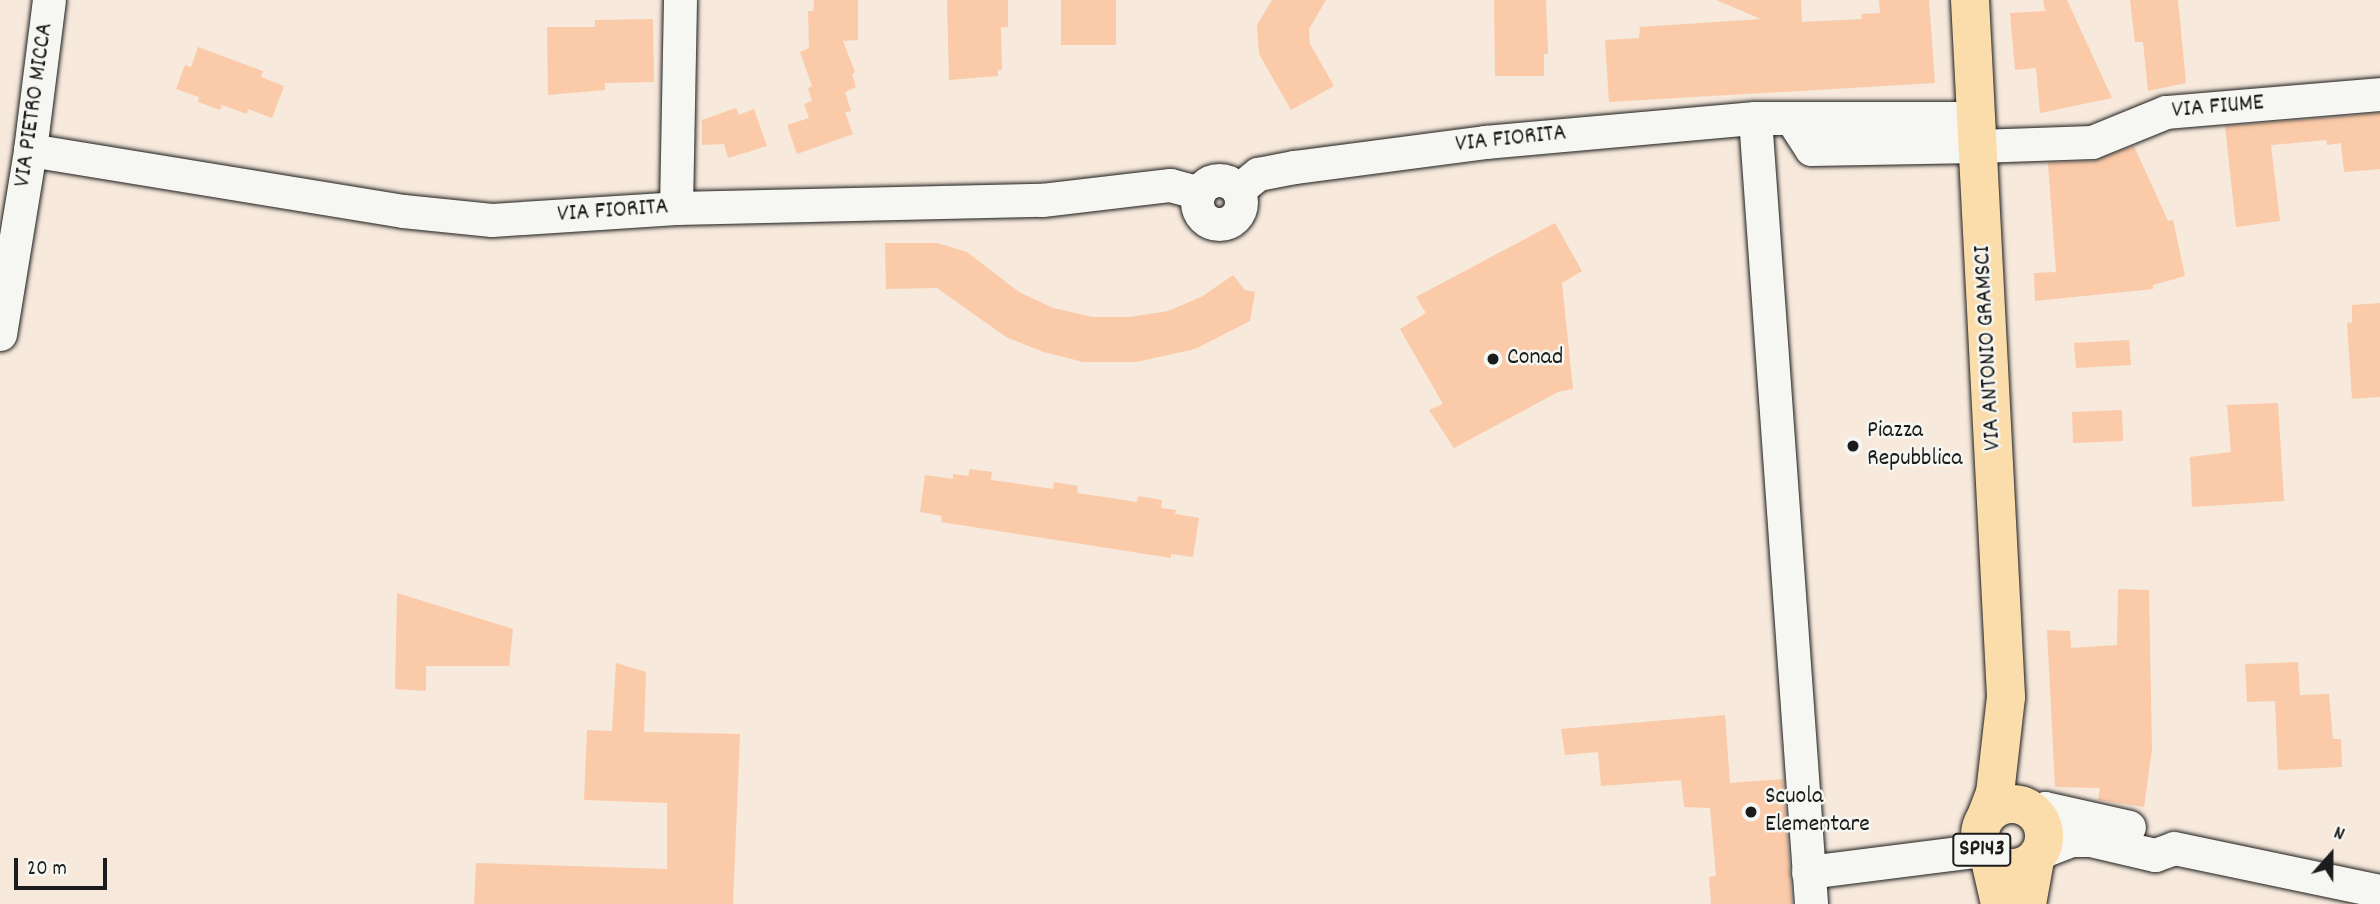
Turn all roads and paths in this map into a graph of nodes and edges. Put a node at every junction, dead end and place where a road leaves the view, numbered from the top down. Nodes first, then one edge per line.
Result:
1 (50, 0) edge
2 (680, 0) edge
3 (1970, 0) edge
4 (2380, 94) edge
5 (1755, 118) junction
6 (1977, 132) junction
7 (30, 150) junction
8 (676, 208) junction
9 (0, 334) edge
10 (2006, 697) junction
11 (2032, 811) junction
12 (1986, 842) junction
13 (2174, 848) junction
14 (2037, 856) junction
15 (1810, 888) edge
16 (2380, 891) edge
17 (2000, 904) edge
18 (2027, 904) edge

1 - 7 street, VIA PIETRO MICCA
2 - 8 street
3 - 6 main road, VIA ANTONIO GRAMSCI
4 - 6 street, VIA FIUME
5 - 6 street, VIA FIORITA
5 - 8 street, VIA FIORITA
5 - 15 street
6 - 10 main road, VIA ANTONIO GRAMSCI
7 - 8 street, VIA FIORITA
7 - 9 street, VIA PIETRO MICCA
10 - 11 main road, VIA ANTONIO GRAMSCI / SP143
10 - 12 main road, VIA ANTONIO GRAMSCI / SP143
11 - 12 main road, SP143
11 - 13 street
11 - 14 main road, SP143
12 - 14 main road, SP143
12 - 15 street
12 - 17 main road, VIA ANTONIO GRAMSCI / SP143
13 - 14 street
13 - 16 street
14 - 18 main road, SP143

